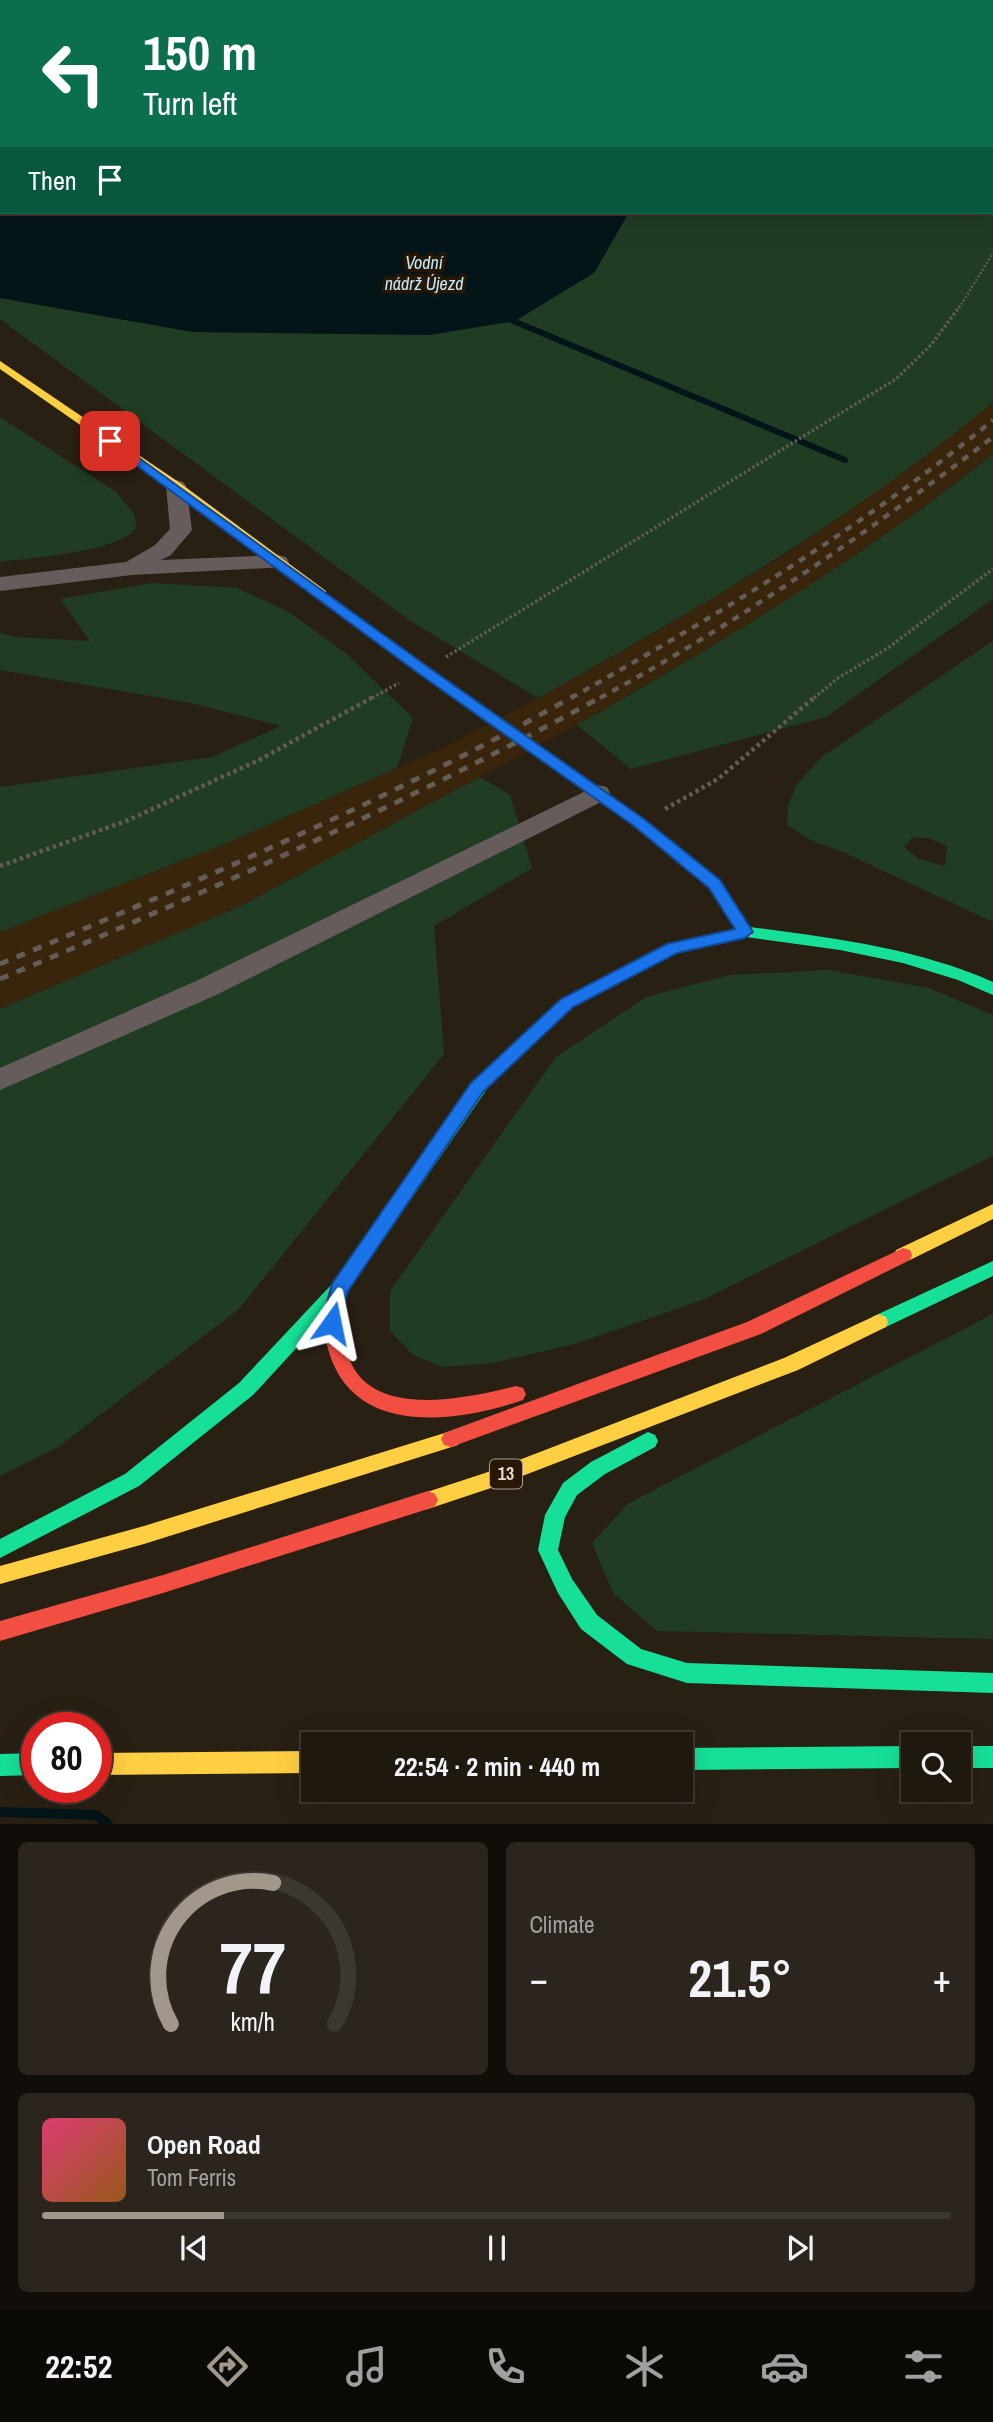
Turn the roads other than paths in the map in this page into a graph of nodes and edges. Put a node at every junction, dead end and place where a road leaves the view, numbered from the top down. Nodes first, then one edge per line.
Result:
1 (0, 364) edge
2 (176, 486) junction
3 (278, 562) junction
4 (132, 568) junction
5 (0, 584) edge
6 (598, 793) junction
7 (745, 932) junction
8 (993, 989) edge
9 (0, 1080) edge
10 (993, 1211) edge
11 (993, 1268) edge
12 (339, 1289) junction
13 (754, 1328) junction
14 (791, 1364) junction
15 (559, 1382) dead end
16 (533, 1389) dead end
17 (0, 1549) edge
18 (0, 1575) edge
19 (0, 1631) edge
20 (993, 1683) edge
21 (901, 1757) edge
22 (971, 1757) edge
23 (993, 1757) edge
24 (693, 1759) edge
25 (301, 1762) edge
26 (21, 1764) edge
27 (112, 1764) edge
28 (0, 1765) edge

1 - 2 main road
2 - 3 main road
2 - 4 street
3 - 4 street
3 - 6 main road
4 - 5 street
6 - 7 main road
6 - 9 street
7 - 8 main road
7 - 12 main road
10 - 13 main road
11 - 14 main road, 13
12 - 16 main road
12 - 17 main road
13 - 15 main road
13 - 18 main road
14 - 19 main road, 13
14 - 20 main road
21 - 24 main road
22 - 23 main road
25 - 27 main road
26 - 28 main road

